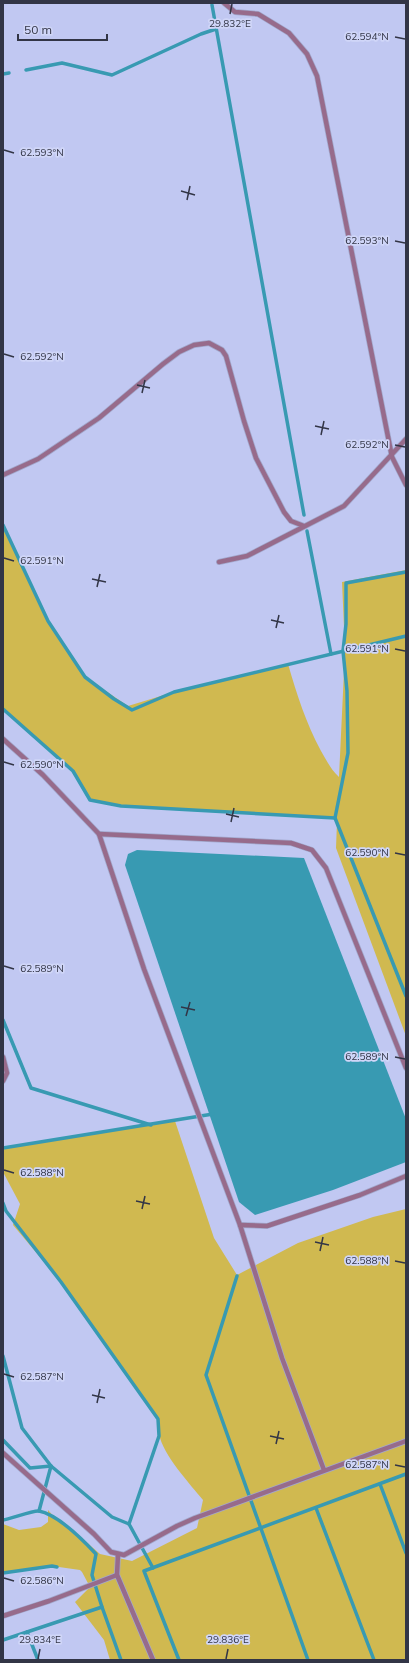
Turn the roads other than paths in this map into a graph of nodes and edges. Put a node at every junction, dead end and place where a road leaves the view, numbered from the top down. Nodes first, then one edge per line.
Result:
1 (224, 3) edge
2 (406, 439) edge
3 (392, 457) junction
4 (3, 475) edge
5 (406, 485) edge
6 (304, 526) junction
7 (218, 562) dead end
8 (3, 739) edge
9 (99, 834) junction
10 (3, 1057) edge
11 (406, 1068) edge
12 (3, 1081) edge
13 (406, 1176) edge
14 (240, 1225) junction
15 (406, 1441) edge
16 (3, 1453) edge
17 (324, 1470) junction
18 (118, 1554) junction
19 (117, 1574) junction
20 (3, 1616) edge
21 (153, 1660) edge

1 - 3 lane
2 - 3 lane
3 - 5 lane
3 - 6 lane
4 - 6 lane
6 - 7 lane
8 - 9 lane
9 - 11 lane
9 - 14 lane
10 - 12 lane
13 - 14 lane
14 - 17 lane
15 - 17 lane
16 - 18 lane
17 - 18 lane
18 - 19 lane
19 - 20 lane
19 - 21 lane

